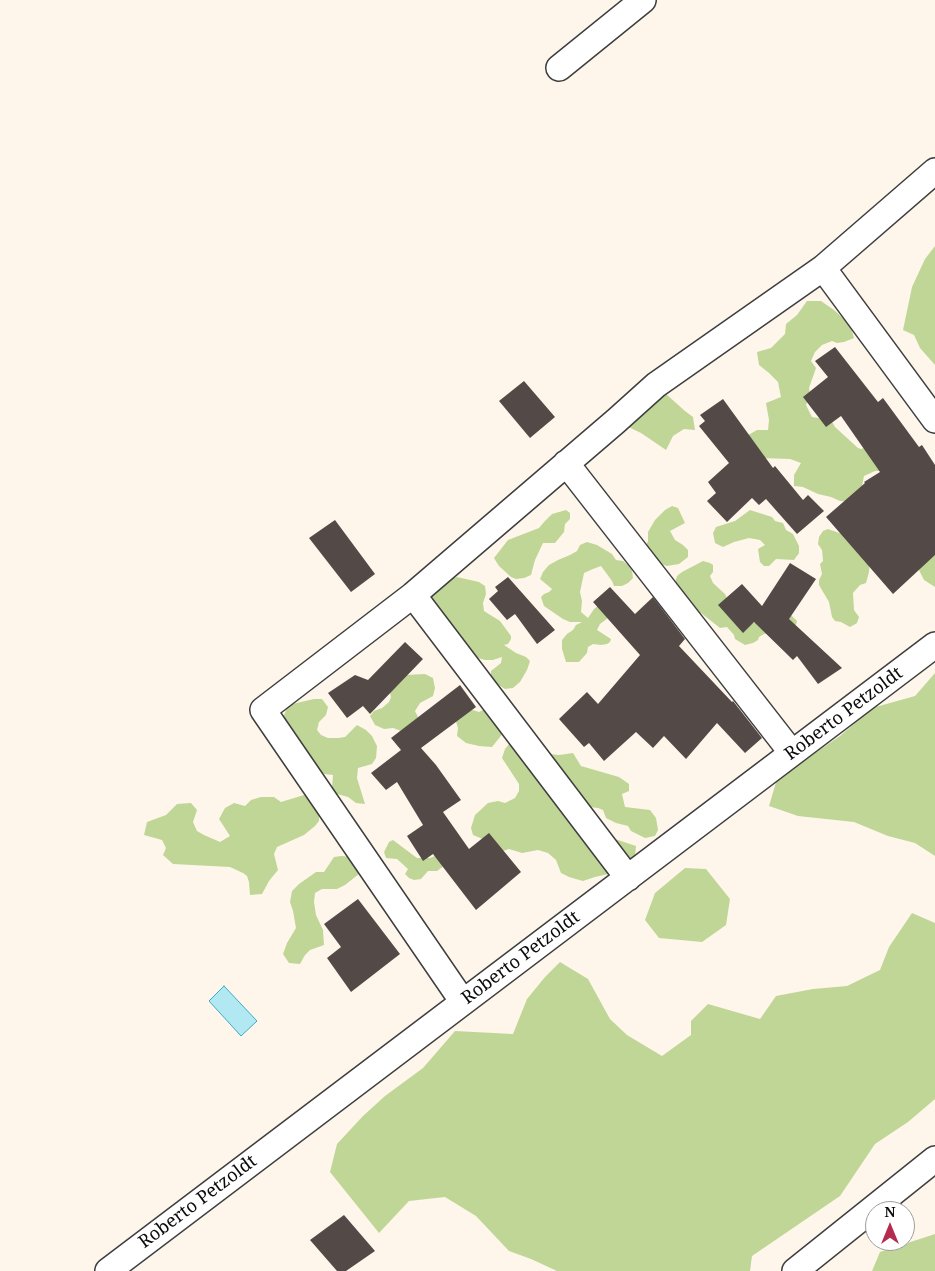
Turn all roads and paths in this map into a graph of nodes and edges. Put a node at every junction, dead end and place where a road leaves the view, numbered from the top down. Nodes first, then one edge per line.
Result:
1 (643, 0) edge
2 (559, 68) dead end
3 (935, 171) edge
4 (823, 268) junction
5 (935, 420) edge
6 (566, 463) junction
7 (412, 595) junction
8 (935, 645) edge
9 (792, 753) junction
10 (628, 878) junction
11 (463, 1002) junction
12 (935, 1159) edge
13 (108, 1271) edge
14 (795, 1271) edge

1 - 2 street
3 - 4 street
4 - 5 street
4 - 6 street
6 - 7 street
6 - 9 street
7 - 10 street
7 - 11 street
8 - 9 street, Roberto Petzoldt
9 - 10 street, Roberto Petzoldt
10 - 11 street, Roberto Petzoldt
11 - 13 street, Roberto Petzoldt
12 - 14 street

